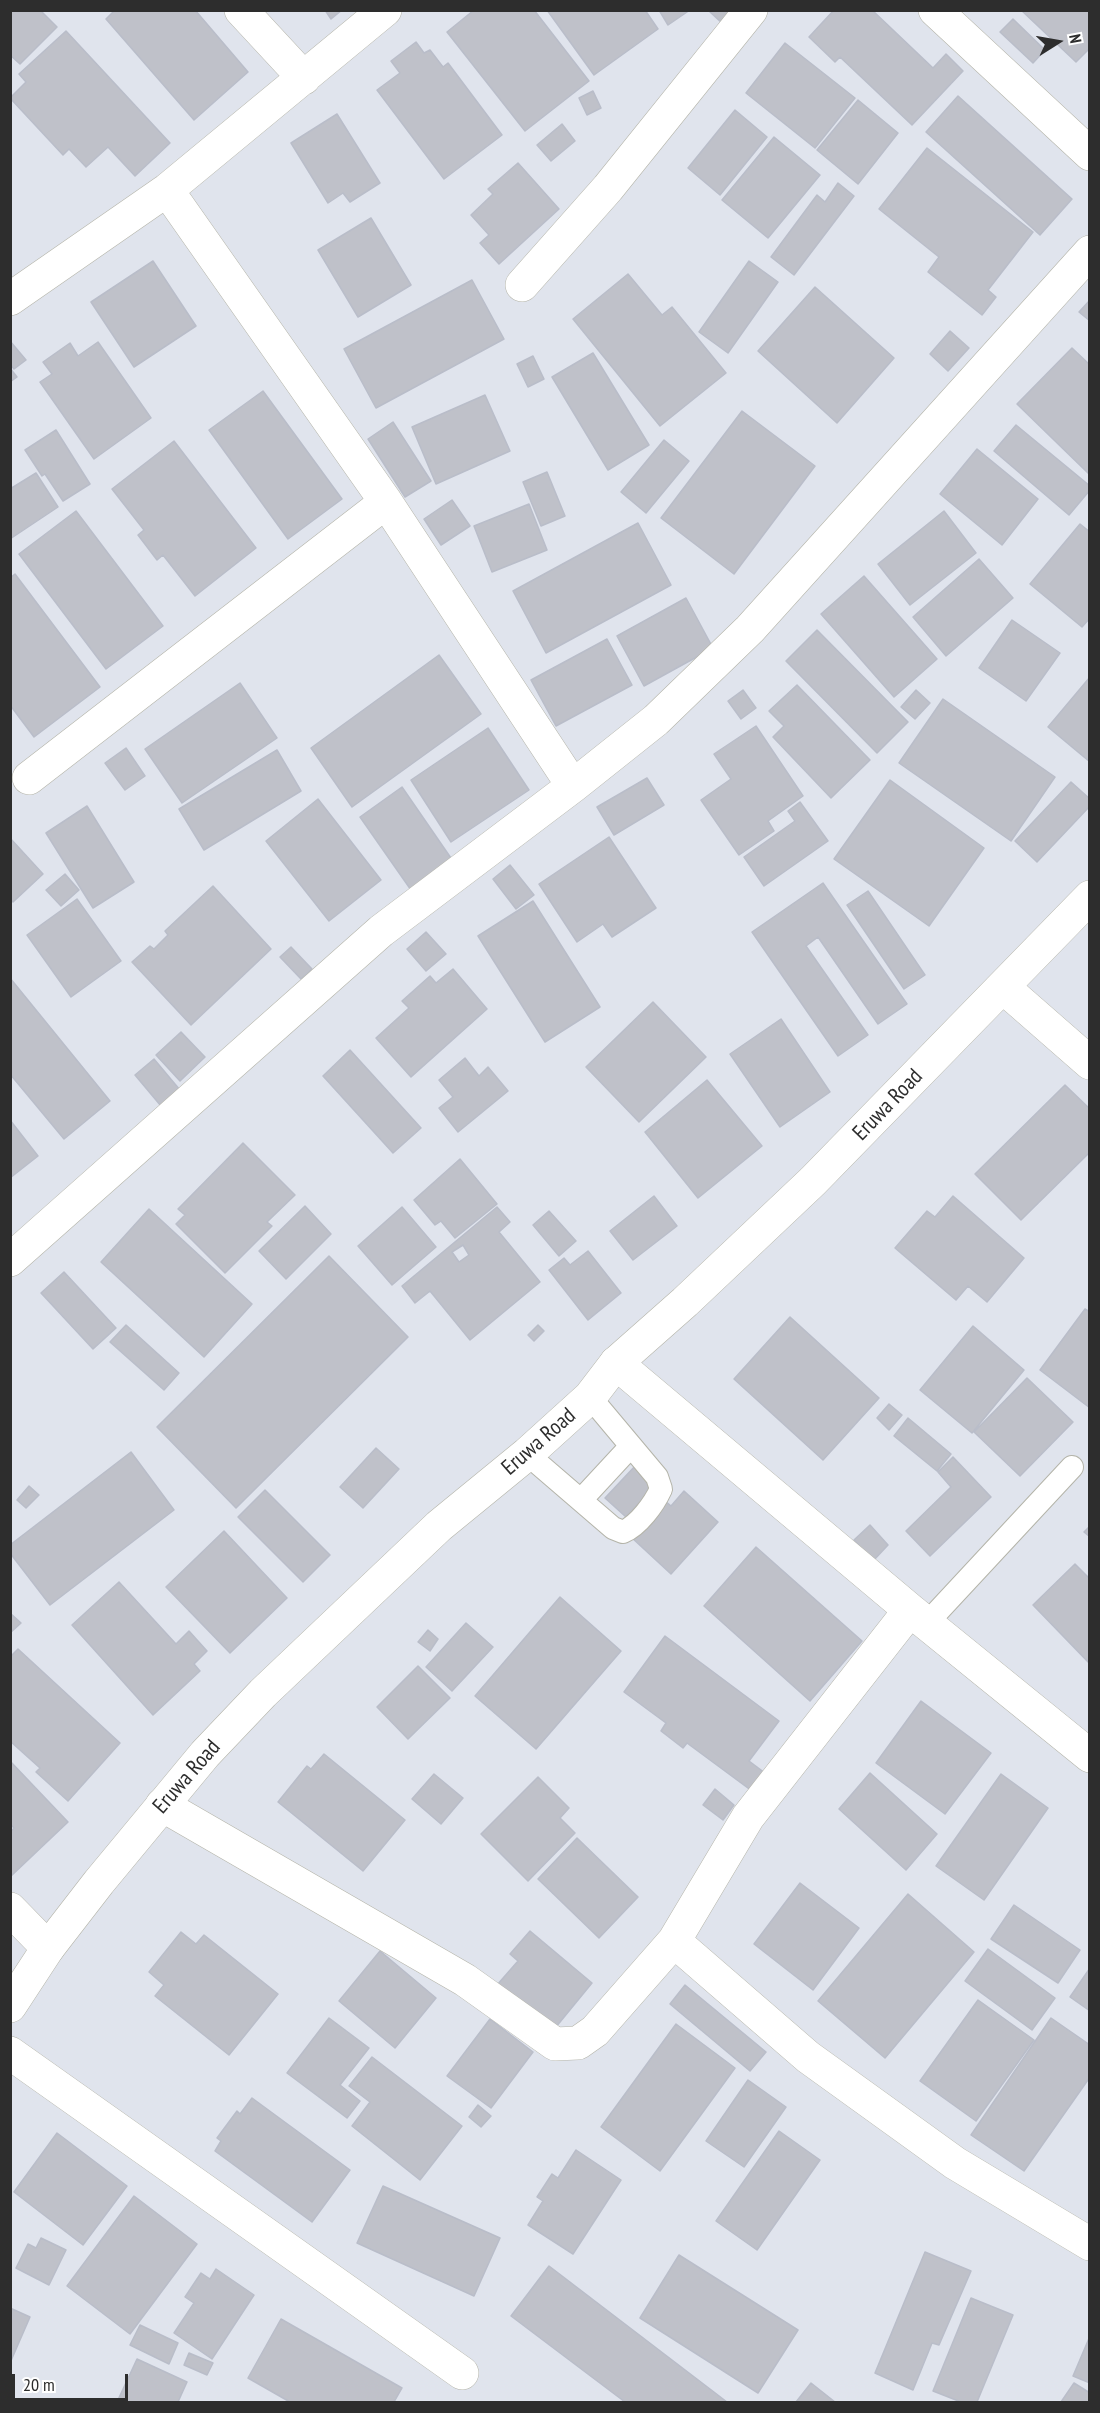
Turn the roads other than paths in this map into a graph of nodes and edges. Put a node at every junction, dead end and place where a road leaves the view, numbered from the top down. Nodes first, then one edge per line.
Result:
1 (242, 10) edge
2 (385, 10) edge
3 (751, 10) edge
4 (936, 10) edge
5 (304, 78) junction
6 (1089, 154) edge
7 (167, 190) junction
8 (1089, 252) edge
9 (522, 285) dead end
10 (10, 299) edge
11 (386, 502) junction
12 (29, 778) dead end
13 (573, 786) junction
14 (1089, 897) edge
15 (1003, 987) junction
16 (1089, 1063) edge
17 (10, 1260) edge
18 (616, 1363) junction
19 (590, 1397) junction
20 (630, 1446) junction
21 (527, 1454) junction
22 (1072, 1467) dead end
23 (581, 1500) junction
24 (919, 1617) junction
25 (1089, 1756) edge
26 (162, 1805) junction
27 (10, 1909) edge
28 (674, 1941) junction
29 (48, 1948) junction
30 (10, 2006) edge
31 (10, 2053) edge
32 (1089, 2244) edge
33 (462, 2373) dead end

1 - 5 street
2 - 5 street
3 - 9 street
4 - 6 street
5 - 7 street
7 - 10 street
7 - 11 street
8 - 13 street
11 - 12 street
11 - 13 street
13 - 17 street
14 - 15 street, Eruwa Road
15 - 16 street
15 - 18 street, Eruwa Road
18 - 19 street, Eruwa Road
18 - 24 street
19 - 20 lane
19 - 21 street, Eruwa Road
20 - 23 lane
20 - 23 lane
21 - 23 lane
21 - 26 street, Eruwa Road
22 - 24 lane
24 - 25 street
24 - 28 street
26 - 28 street
26 - 29 street, Eruwa Road
27 - 29 street
28 - 32 street
29 - 30 street, Eruwa Road
31 - 33 street

